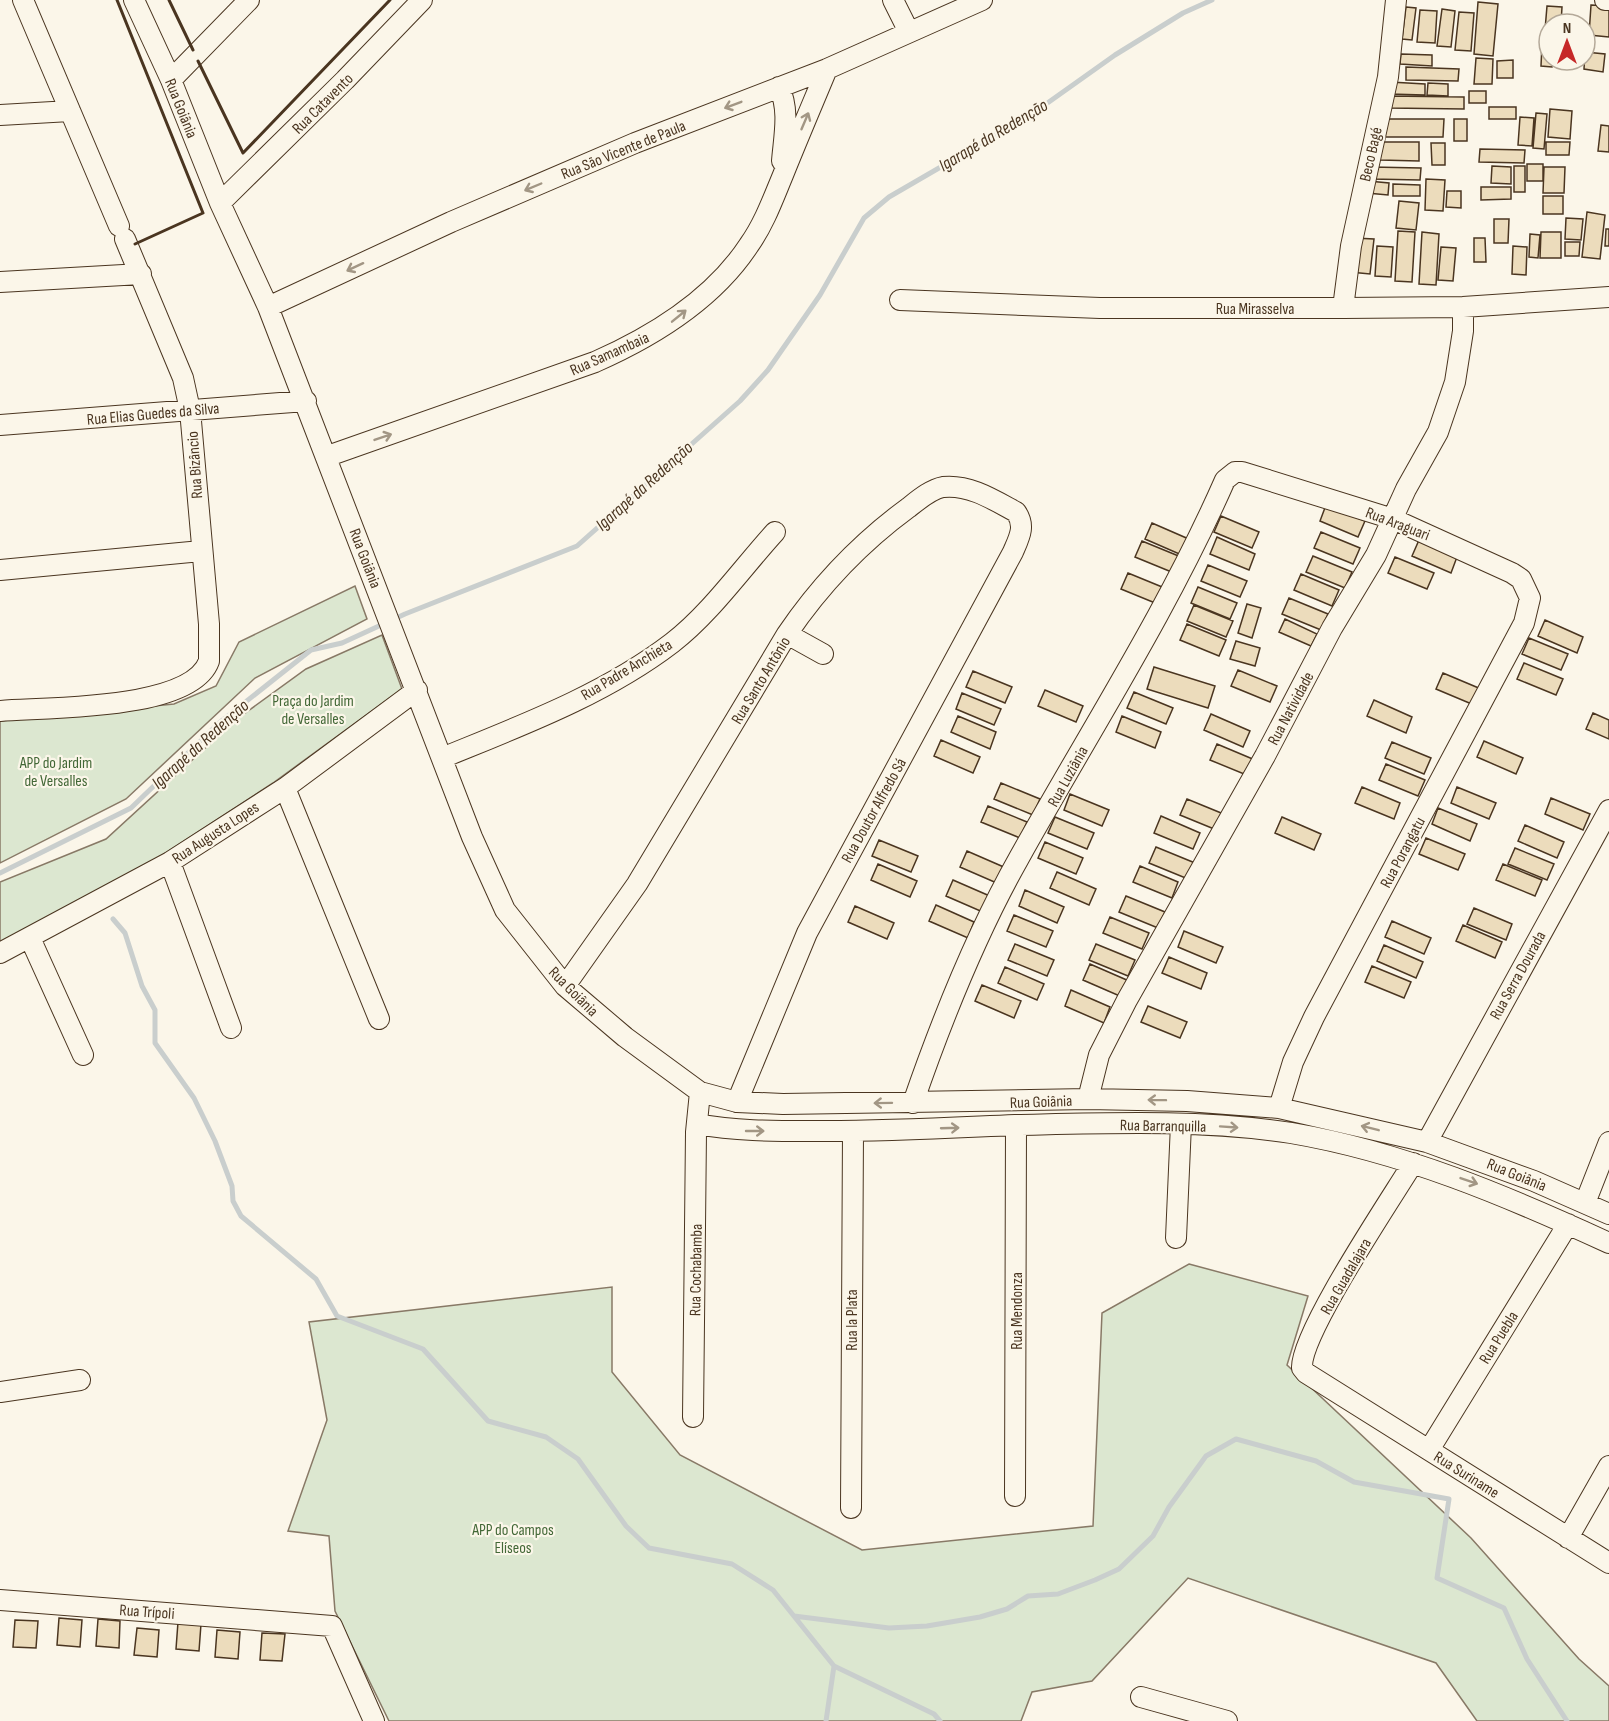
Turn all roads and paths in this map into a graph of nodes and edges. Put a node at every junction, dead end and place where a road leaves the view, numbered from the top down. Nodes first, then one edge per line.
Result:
1 (23, 0) edge
2 (134, 0) edge
3 (249, 0) edge
4 (422, 0) edge
5 (893, 0) edge
6 (982, 0) edge
7 (1396, 0) edge
8 (909, 32) junction
9 (827, 69) junction
10 (171, 80) junction
11 (779, 87) junction
12 (70, 111) junction
13 (0, 115) edge
14 (780, 182) junction
15 (220, 203) junction
16 (141, 274) junction
17 (0, 282) edge
18 (1609, 297) edge
19 (900, 300) dead end
20 (268, 307) junction
21 (1463, 307) junction
22 (1343, 308) junction
23 (306, 401) junction
24 (190, 410) junction
25 (0, 425) edge
26 (328, 456) junction
27 (1249, 473) joint
28 (1393, 519) junction
29 (1022, 525) joint
30 (775, 532) dead end
31 (201, 550) junction
32 (0, 570) edge
33 (1530, 598) joint
34 (787, 634) junction
35 (824, 654) dead end
36 (417, 690) junction
37 (0, 711) edge
38 (442, 758) junction
39 (285, 788) junction
40 (1609, 810) edge
41 (170, 862) junction
42 (30, 938) junction
43 (0, 953) edge
44 (565, 986) junction
45 (379, 1019) dead end
46 (231, 1028) dead end
47 (83, 1055) dead end
48 (700, 1092) junction
49 (1088, 1099) junction
50 (737, 1102) junction
51 (913, 1103) junction
52 (1287, 1109) junction
53 (697, 1124) junction
54 (1182, 1124) junction
55 (1016, 1125) junction
56 (853, 1131) junction
57 (1292, 1133) junction
58 (1427, 1142) junction
59 (1609, 1142) edge
60 (1413, 1163) junction
61 (1585, 1203) junction
62 (1609, 1214) edge
63 (1568, 1224) junction
64 (1176, 1238) dead end
65 (1609, 1243) edge
66 (80, 1380) dead end
67 (1326, 1384) joint
68 (0, 1392) edge
69 (693, 1417) dead end
70 (1429, 1450) junction
71 (1609, 1466) edge
72 (1015, 1496) dead end
73 (851, 1508) dead end
74 (1568, 1538) junction
75 (1609, 1563) edge
76 (0, 1600) edge
77 (1141, 1696) dead end
78 (374, 1721) edge
79 (1227, 1721) edge

1 - 12 street, Rua Bizâncio
2 - 10 street, Rua Goiânia
3 - 10 street
4 - 15 street, Rua Catavento
5 - 8 street
6 - 8 street, Rua São Vicente de Paula
7 - 22 street, Beco Bagé
8 - 9 street, Rua São Vicente de Paula
9 - 11 street, Rua São Vicente de Paula
14 -> 9 street, Rua Samambaia
10 - 15 street, Rua Goiânia
11 - 14 street
11 -> 20 street, Rua São Vicente de Paula
12 - 13 street
12 - 16 street, Rua Bizâncio
26 -> 14 street, Rua Samambaia
15 - 20 street, Rua Goiânia
16 - 17 street
16 - 24 street, Rua Bizâncio
18 - 21 street, Rua Mirasselva
19 - 22 street, Rua Mirasselva
20 - 23 street, Rua Goiânia
21 - 22 street, Rua Mirasselva
21 - 28 street, Rua Natividade
23 - 24 street, Rua Elias Guedes da Silva
23 - 26 street, Rua Goiânia
24 - 25 street, Rua Elias Guedes da Silva
24 - 31 street, Rua Bizâncio
26 - 36 street, Rua Goiânia
27 - 28 street, Rua Araguari
27 - 51 street, Rua Luziânia
28 - 33 street, Rua Araguari
28 - 49 street, Rua Natividade
29 - 34 street, Rua Santo Antônio
29 - 50 street, Rua Doutor Alfredo Sá
30 - 38 street, Rua Padre Anchieta
31 - 32 street
31 - 37 street, Rua Bizâncio
33 - 52 street, Rua Porangatu
34 - 35 street
34 - 44 street, Rua Santo Antônio
36 - 38 street, Rua Goiânia
36 - 39 street, Rua Augusta Lopes
38 - 44 street, Rua Goiânia
39 - 41 street, Rua Augusta Lopes
39 - 45 street
40 - 58 street, Rua Serra Dourada
41 - 42 street, Rua Augusta Lopes
41 - 46 street
42 - 43 street, Rua Augusta Lopes
42 - 47 street
44 - 48 street, Rua Goiânia
48 - 50 street, Rua Goiânia
48 - 53 street, Rua Cochabamba
49 - 51 street, Rua Goiânia
52 -> 49 street, Rua Goiânia
51 -> 50 street, Rua Goiânia
52 - 57 street, Rua Porangatu
58 -> 52 street, Rua Goiânia
53 -> 56 street, Rua Barranquilla
53 - 69 street, Rua Cochabamba
54 - 55 street, Rua Barranquilla
54 -> 57 street, Rua Barranquilla
54 - 64 street
56 -> 55 street, Rua Barranquilla
55 - 72 street, Rua Mendonza
56 - 73 street, Rua la Plata
57 - 60 street, Rua Barranquilla
58 - 61 street, Rua Goiânia
59 - 61 street
60 -> 63 street, Rua Barranquilla
60 - 67 street, Rua Guadalajara
61 - 62 street, Rua Goiânia
63 - 65 street, Rua Barranquilla
63 - 70 street, Rua Puebla
66 - 68 street
67 - 70 street, Rua Suriname
70 - 74 street, Rua Suriname
71 - 74 street
74 - 75 street, Rua Suriname
76 - 78 street, Rua Trípoli
77 - 79 street

